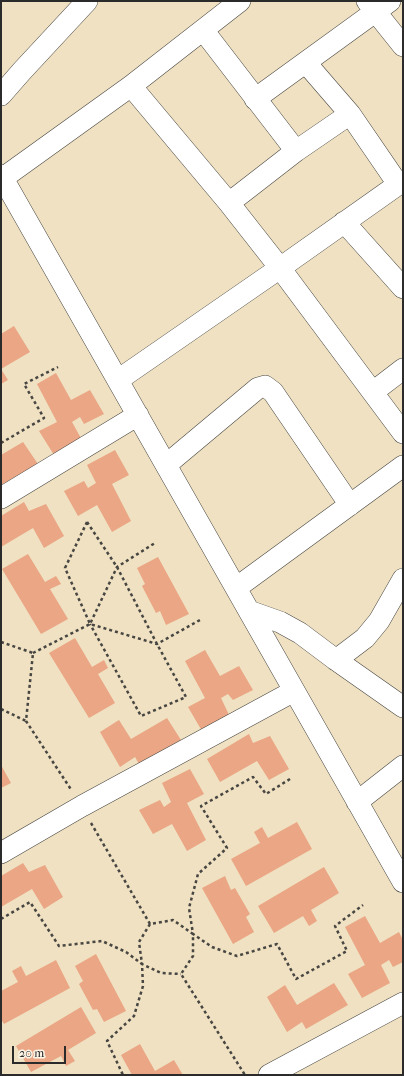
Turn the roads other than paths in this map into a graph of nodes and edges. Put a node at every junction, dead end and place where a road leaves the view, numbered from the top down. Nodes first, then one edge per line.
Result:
1 (87, 1) edge
2 (240, 1) edge
3 (377, 4) edge
4 (203, 30) junction
5 (403, 46) edge
6 (306, 62) junction
7 (131, 86) junction
8 (1, 95) edge
9 (255, 99) junction
10 (350, 114) junction
11 (296, 151) junction
12 (2, 177) edge
13 (401, 182) edge
14 (229, 203) junction
15 (344, 222) junction
16 (280, 268) junction
17 (403, 288) edge
18 (403, 369) edge
19 (118, 380) junction
20 (373, 392) junction
21 (138, 415) junction
22 (403, 433) edge
23 (166, 465) junction
24 (403, 466) edge
25 (1, 498) edge
26 (350, 505) junction
27 (403, 579) edge
28 (236, 588) junction
29 (248, 611) junction
30 (336, 660) junction
31 (294, 691) junction
32 (403, 707) edge
33 (403, 766) edge
34 (357, 802) junction
35 (1, 853) edge
36 (403, 882) edge
37 (403, 1003) edge
38 (269, 1075) edge

1 - 8 street
2 - 4 street
3 - 5 street
3 - 6 street
4 - 7 street
4 - 9 street
6 - 9 street
6 - 10 street
7 - 12 street
7 - 14 street
9 - 11 street
10 - 11 street
10 - 13 street
11 - 14 street
12 - 19 street
13 - 15 street
14 - 16 street
15 - 16 street
15 - 17 street
16 - 19 street
16 - 20 street
18 - 20 street
19 - 21 street
20 - 22 street
21 - 23 street
21 - 25 street
23 - 26 street
23 - 28 street
24 - 26 street
26 - 28 street
27 - 30 street
28 - 29 street
29 - 30 street
29 - 31 street
30 - 32 street
31 - 34 street
31 - 35 street
33 - 34 street
34 - 36 street
37 - 38 street

